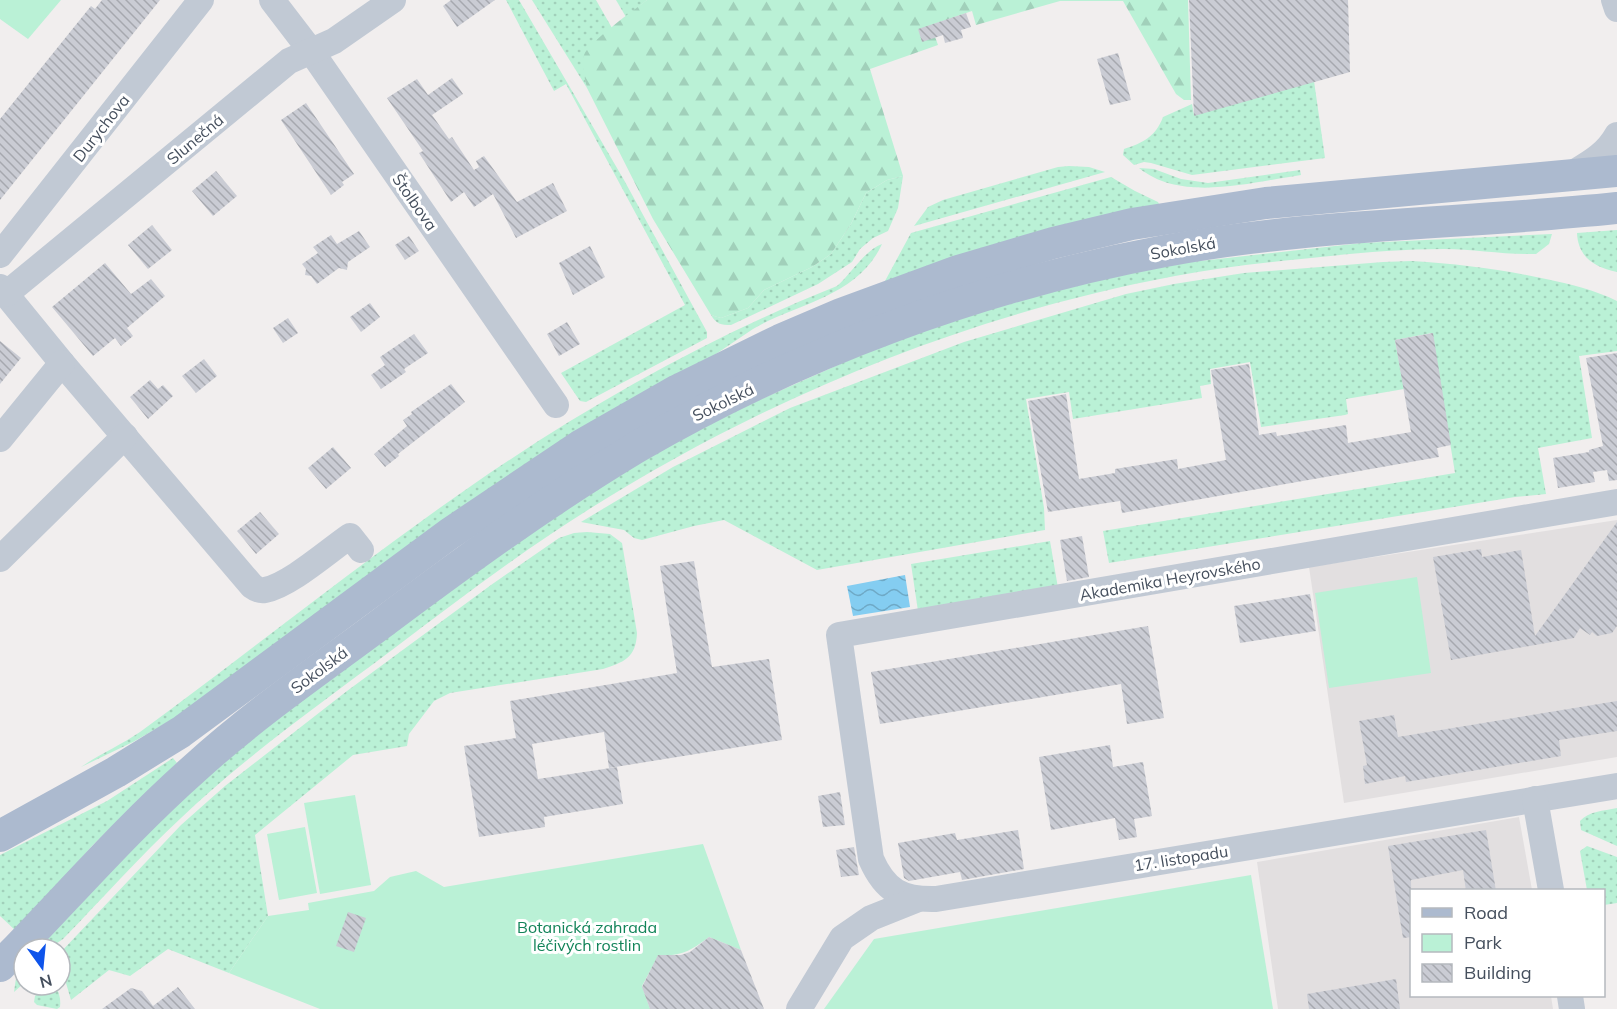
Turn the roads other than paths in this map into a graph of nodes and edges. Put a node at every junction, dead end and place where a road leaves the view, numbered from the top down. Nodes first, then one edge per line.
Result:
1 (201, 0) edge
2 (272, 0) edge
3 (393, 0) edge
4 (1614, 0) edge
5 (1617, 9) edge
6 (311, 51) junction
7 (1617, 135) edge
8 (1617, 171) edge
9 (1568, 176) junction
10 (1617, 208) edge
11 (0, 255) edge
12 (3, 290) edge
13 (62, 363) junction
14 (556, 405) dead end
15 (125, 435) junction
16 (0, 440) edge
17 (1617, 502) edge
18 (361, 550) dead end
19 (0, 559) edge
20 (1617, 786) edge
21 (1535, 799) junction
22 (0, 836) edge
23 (1551, 889) edge
24 (916, 900) junction
25 (0, 966) edge
26 (799, 1009) edge

1 - 11 street, Durychova
2 - 6 street, Štolbova
3 - 6 street, Slunečná
4 - 5 street
6 - 12 street, Slunečná
6 - 14 street, Štolbova
7 - 9 street
8 - 9 main road, Sokolská
9 - 22 main road, Sokolská
10 - 25 main road, Sokolská
12 - 13 street
13 - 15 street
13 - 16 street
15 - 18 street
15 - 19 street
17 - 24 street, Akademika Heyrovského
20 - 21 street, 17. listopadu
21 - 23 street
21 - 24 street, 17. listopadu
24 - 26 street

